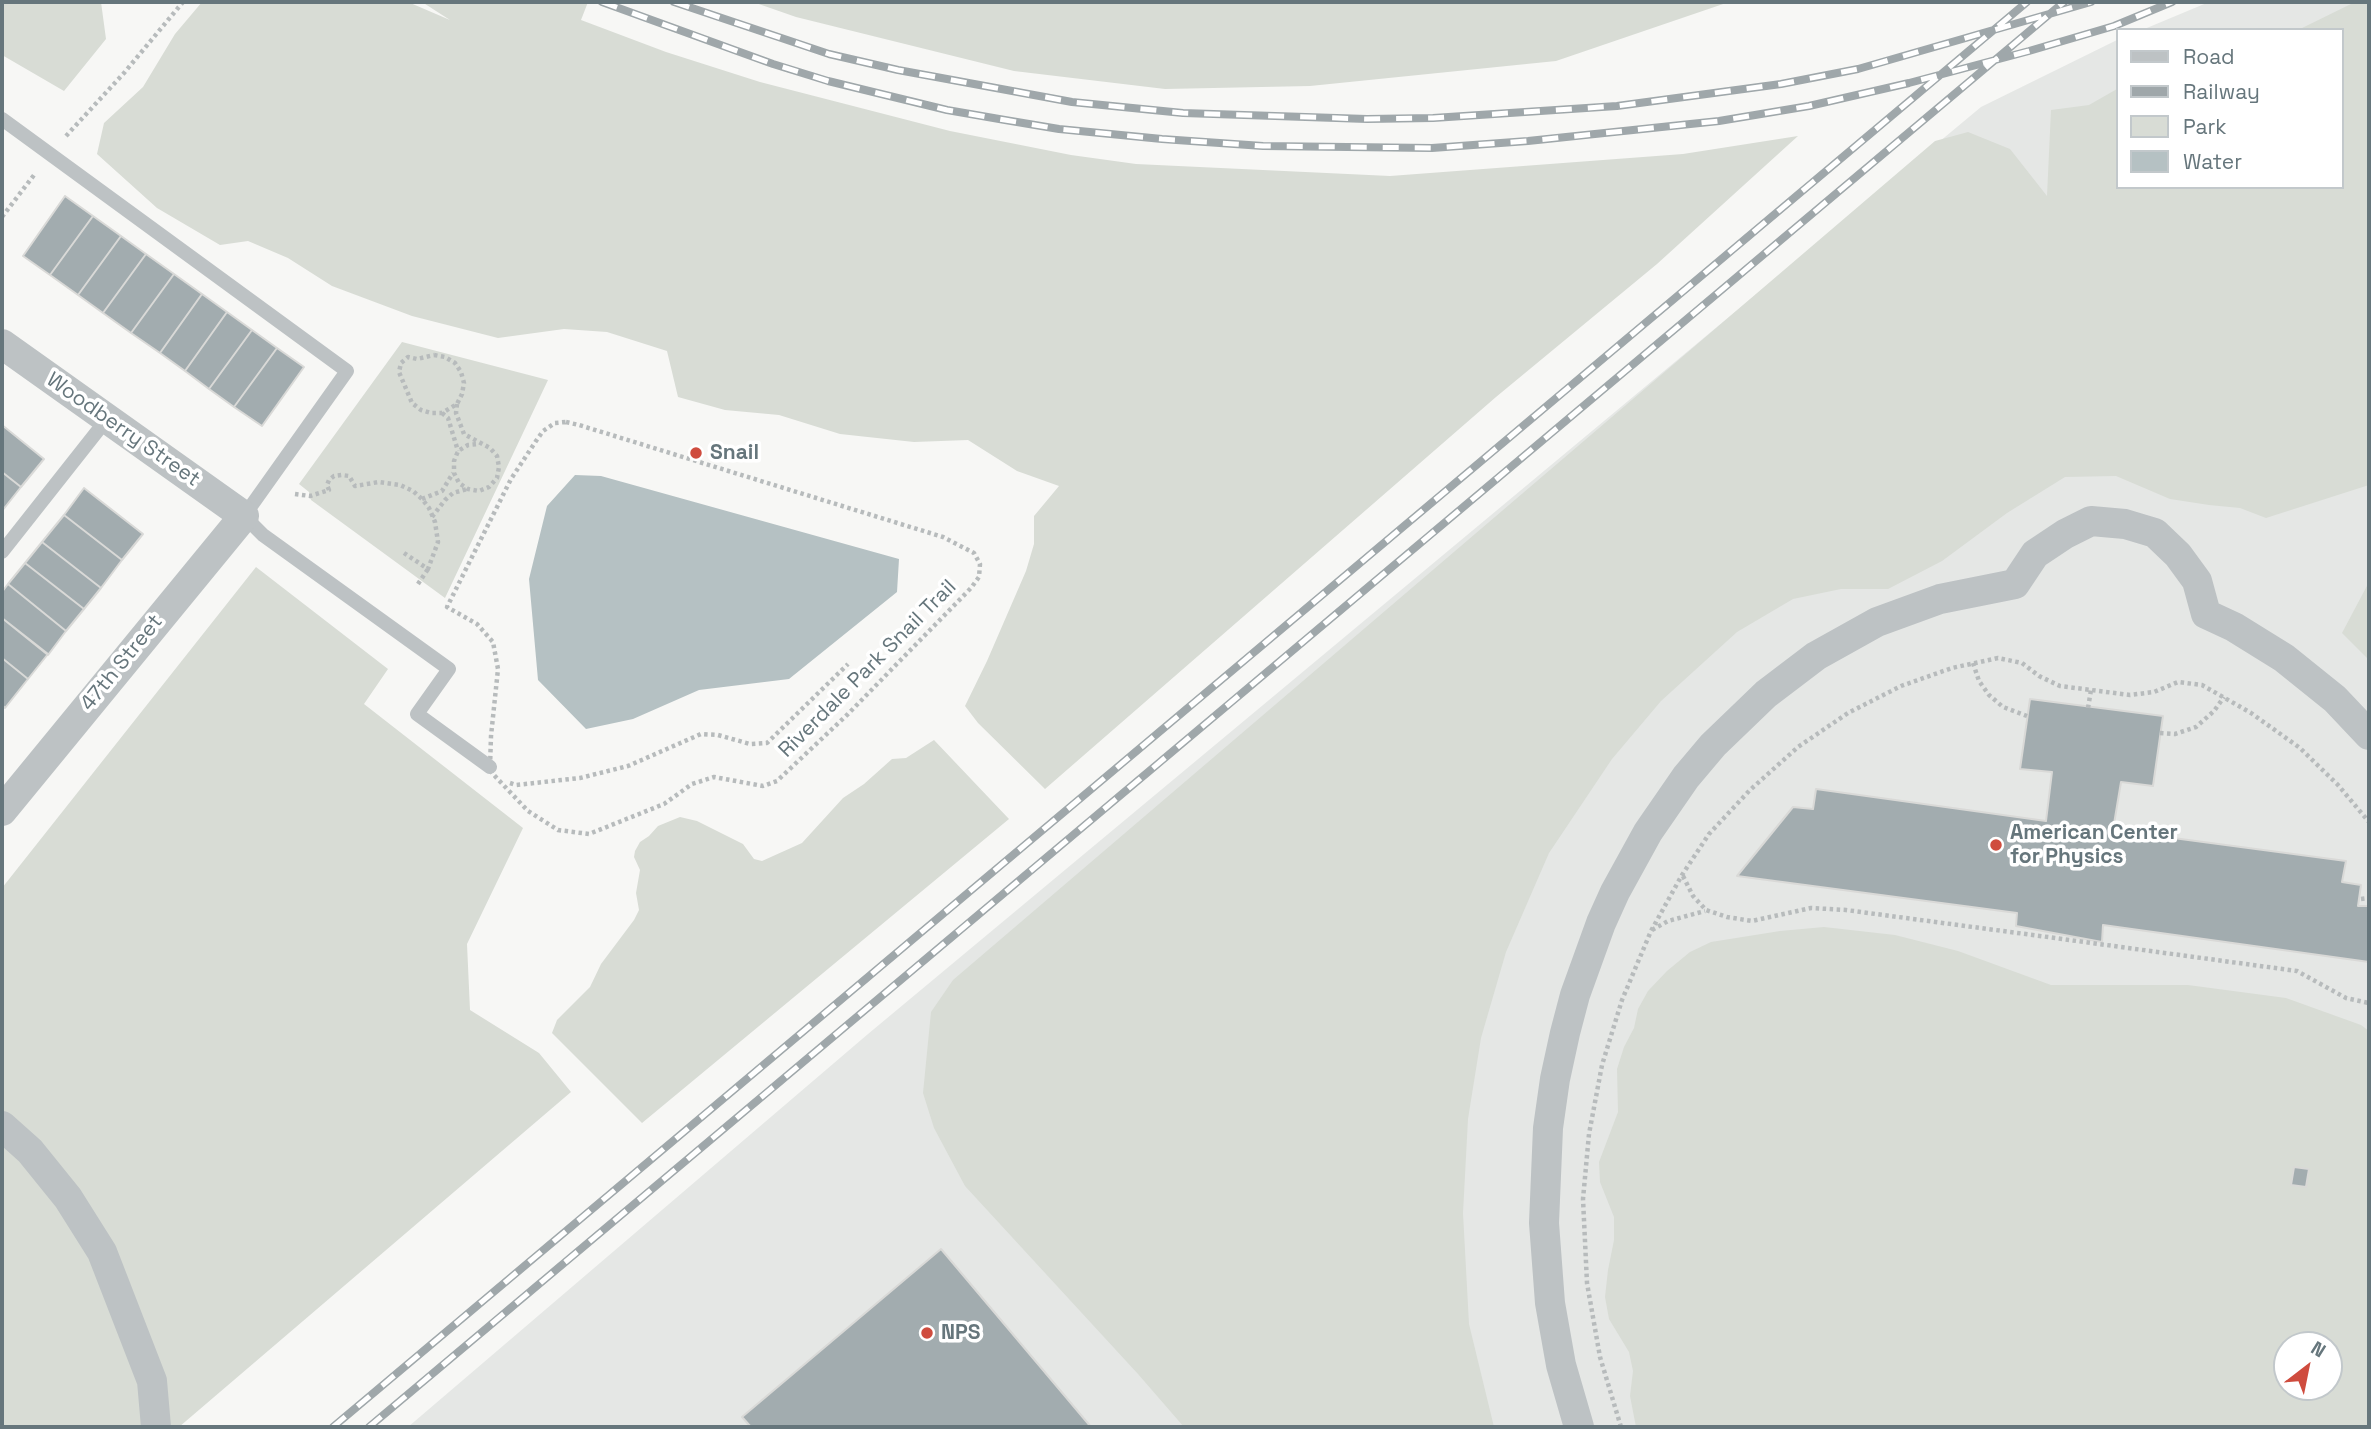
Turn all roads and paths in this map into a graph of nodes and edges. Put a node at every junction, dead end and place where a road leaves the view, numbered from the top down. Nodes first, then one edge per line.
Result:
1 (183, 2) edge
2 (2, 119) edge
3 (61, 141) dead end
4 (40, 168) dead end
5 (2, 217) edge
6 (2, 344) edge
7 (457, 404) junction
8 (443, 413) junction
9 (107, 419) junction
10 (479, 444) junction
11 (458, 452) junction
12 (454, 472) junction
13 (468, 489) junction
14 (295, 494) dead end
15 (422, 499) junction
16 (244, 516) junction
17 (432, 517) junction
18 (2, 552) edge
19 (404, 554) dead end
20 (428, 569) junction
21 (418, 584) dead end
22 (1973, 663) junction
23 (848, 664) dead end
24 (2091, 690) junction
25 (2224, 697) junction
26 (2088, 708) dead end
27 (2027, 716) dead end
28 (2160, 733) dead end
29 (2369, 735) edge
30 (490, 767) junction
31 (499, 780) junction
32 (2, 811) edge
33 (2369, 822) edge
34 (1682, 875) junction
35 (2361, 898) dead end
36 (2369, 898) edge
37 (1706, 910) junction
38 (1651, 930) junction
39 (2369, 1003) edge
40 (2, 1126) edge
41 (156, 1427) edge
42 (1579, 1427) edge
43 (1621, 1427) edge

1 - 3 path
2 - 16 lane
4 - 5 path
6 - 9 street, Woodberry Street
7 - 8 path
7 - 8 path
7 - 10 path
8 - 11 path
9 - 16 street, Woodberry Street
9 - 18 lane
10 - 11 path
10 - 13 path
11 - 12 path
12 - 13 path
12 - 15 path
13 - 17 path
14 - 15 path
15 - 17 path
16 - 30 lane
16 - 32 street, 47th Street
17 - 20 path
19 - 20 path
20 - 21 path
22 - 24 path
22 - 27 path
22 - 34 path
23 - 31 path
24 - 25 path
24 - 26 path
25 - 28 path
25 - 33 path
29 - 42 street
30 - 31 path, Riverdale Park Snail Trail
30 - 31 path, Riverdale Park Snail Trail
34 - 37 path
34 - 38 path
35 - 36 path
37 - 38 path
37 - 39 path
38 - 43 path
40 - 41 street

